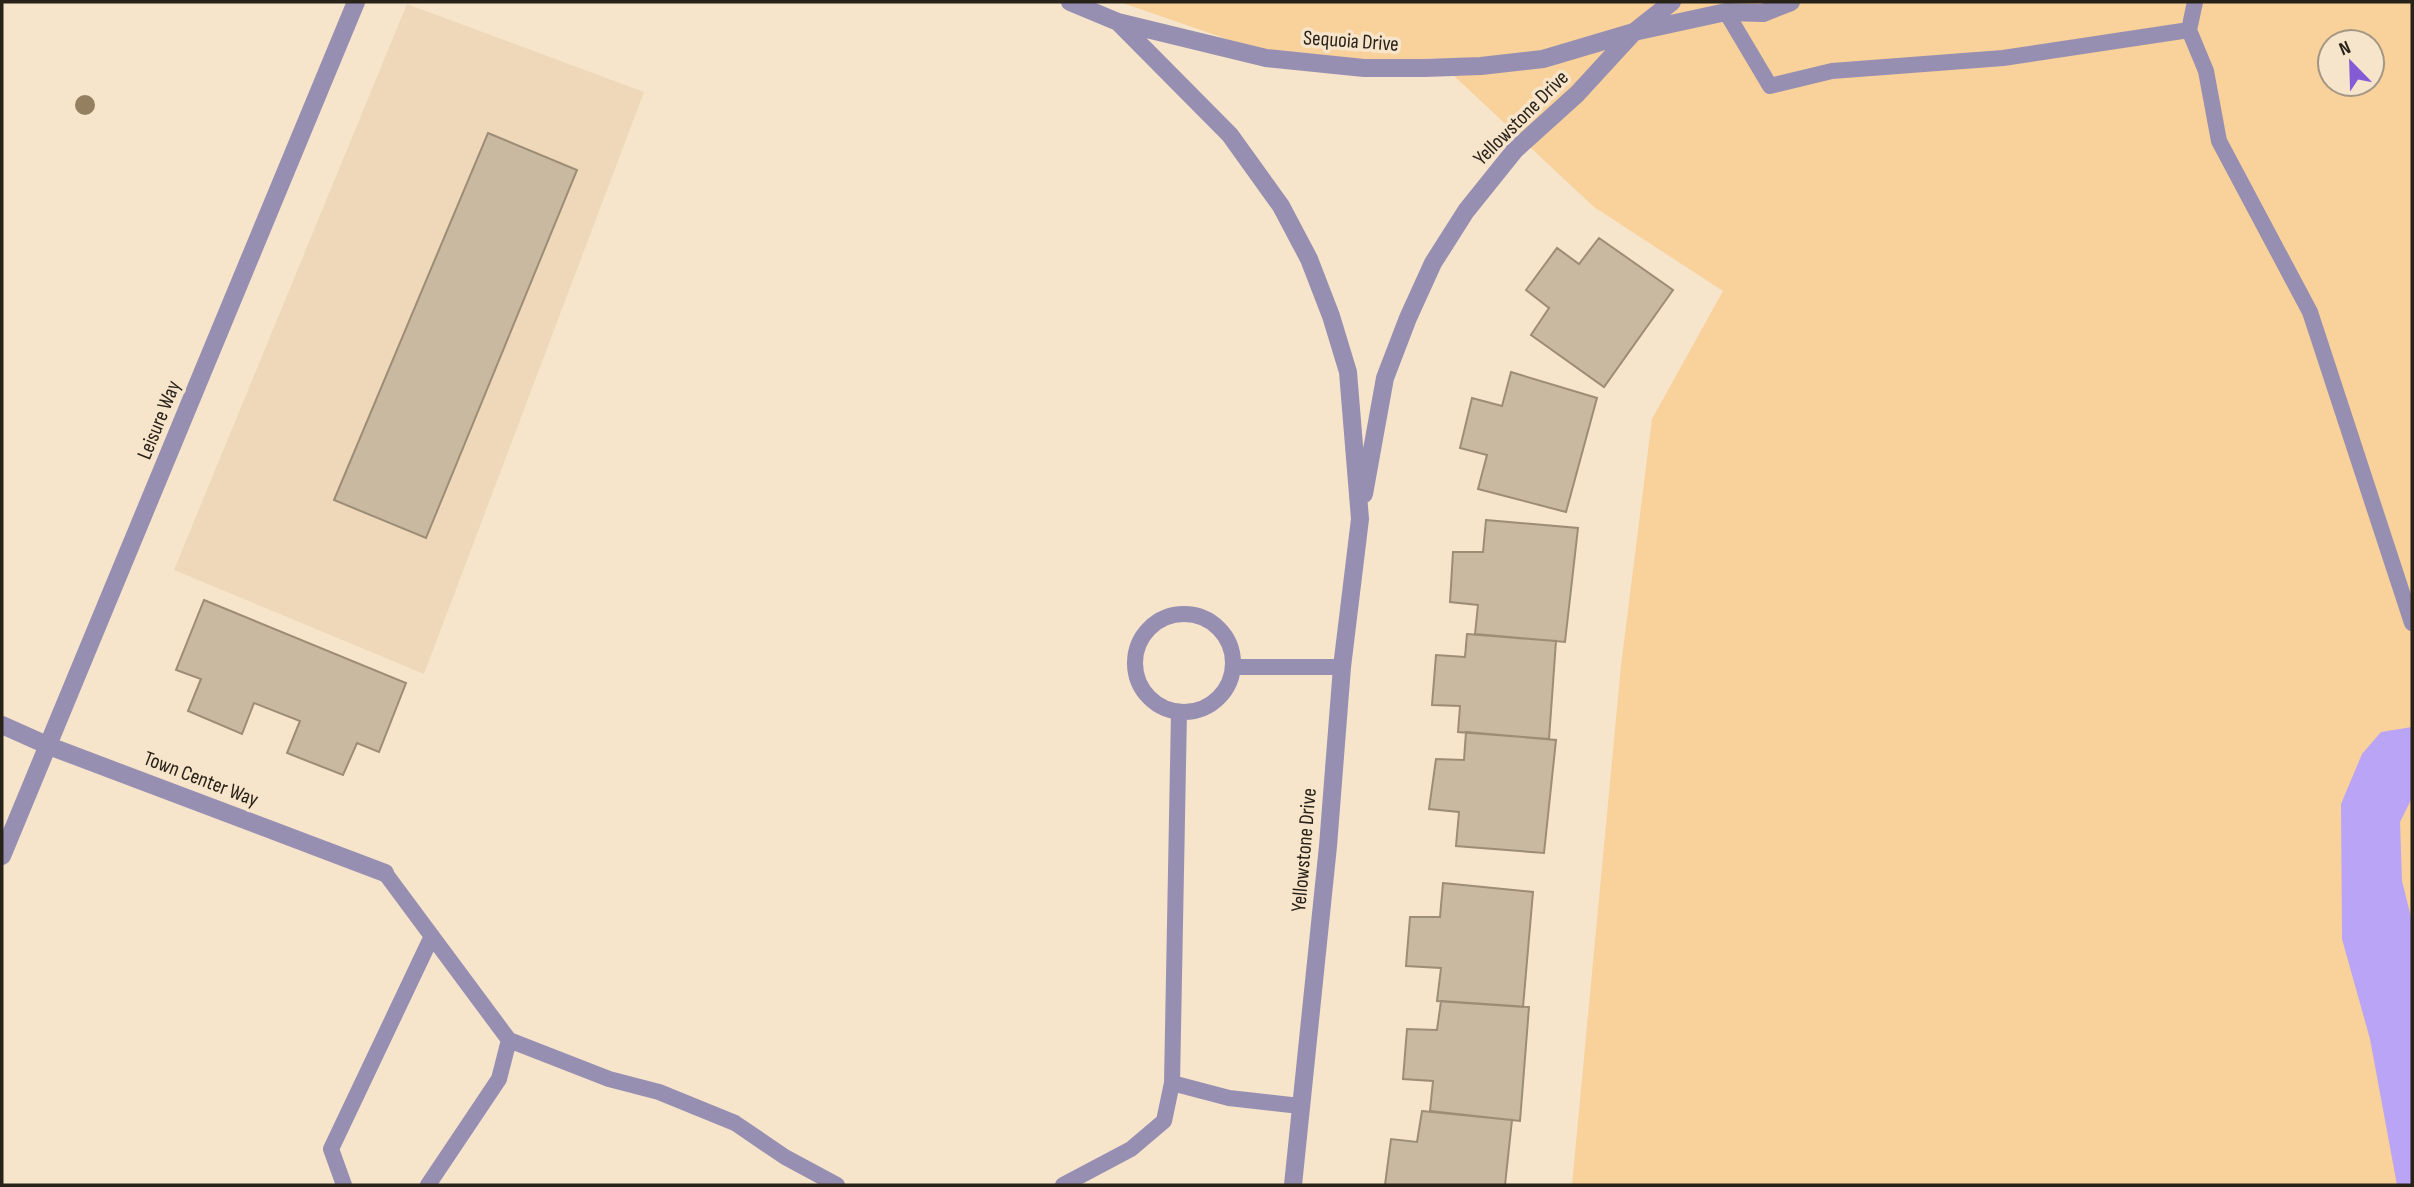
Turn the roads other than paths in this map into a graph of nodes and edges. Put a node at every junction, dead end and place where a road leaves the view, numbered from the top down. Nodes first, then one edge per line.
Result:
1 (356, 2) edge
2 (1070, 2) edge
3 (1672, 2) edge
4 (1791, 2) edge
5 (2195, 2) edge
6 (1726, 12) junction
7 (1118, 22) junction
8 (2189, 30) junction
9 (1634, 32) junction
10 (1360, 519) junction
11 (2412, 623) edge
12 (1233, 667) junction
13 (1342, 667) junction
14 (1180, 712) junction
15 (2, 725) edge
16 (49, 746) junction
17 (2, 856) edge
18 (385, 873) joint
19 (432, 936) junction
20 (509, 1040) junction
21 (1172, 1083) junction
22 (1300, 1106) junction
23 (344, 1185) edge
24 (428, 1185) edge
25 (837, 1185) edge
26 (1063, 1185) edge
27 (1293, 1185) edge

1 - 16 street, Leisure Way
2 - 7 street, Sequoia Drive
3 - 9 street, Sequoia Drive
4 - 6 street, Sequoia Drive
5 - 8 lane
6 - 8 lane
6 - 9 street, Sequoia Drive
7 - 9 street, Sequoia Drive
7 - 10 street, Yellowstone Drive
8 - 11 lane
9 - 10 street, Yellowstone Drive
10 - 13 street, Yellowstone Drive
12 - 13 lane
12 - 14 lane
12 - 14 lane
13 - 22 street, Yellowstone Drive
14 - 21 lane
15 - 16 street, Town Center Way
16 - 17 street, Leisure Way
16 - 18 street, Town Center Way
18 - 19 lane
19 - 20 lane
19 - 23 lane
20 - 24 lane
20 - 25 lane
21 - 22 lane
21 - 26 lane
22 - 27 street, Yellowstone Drive

